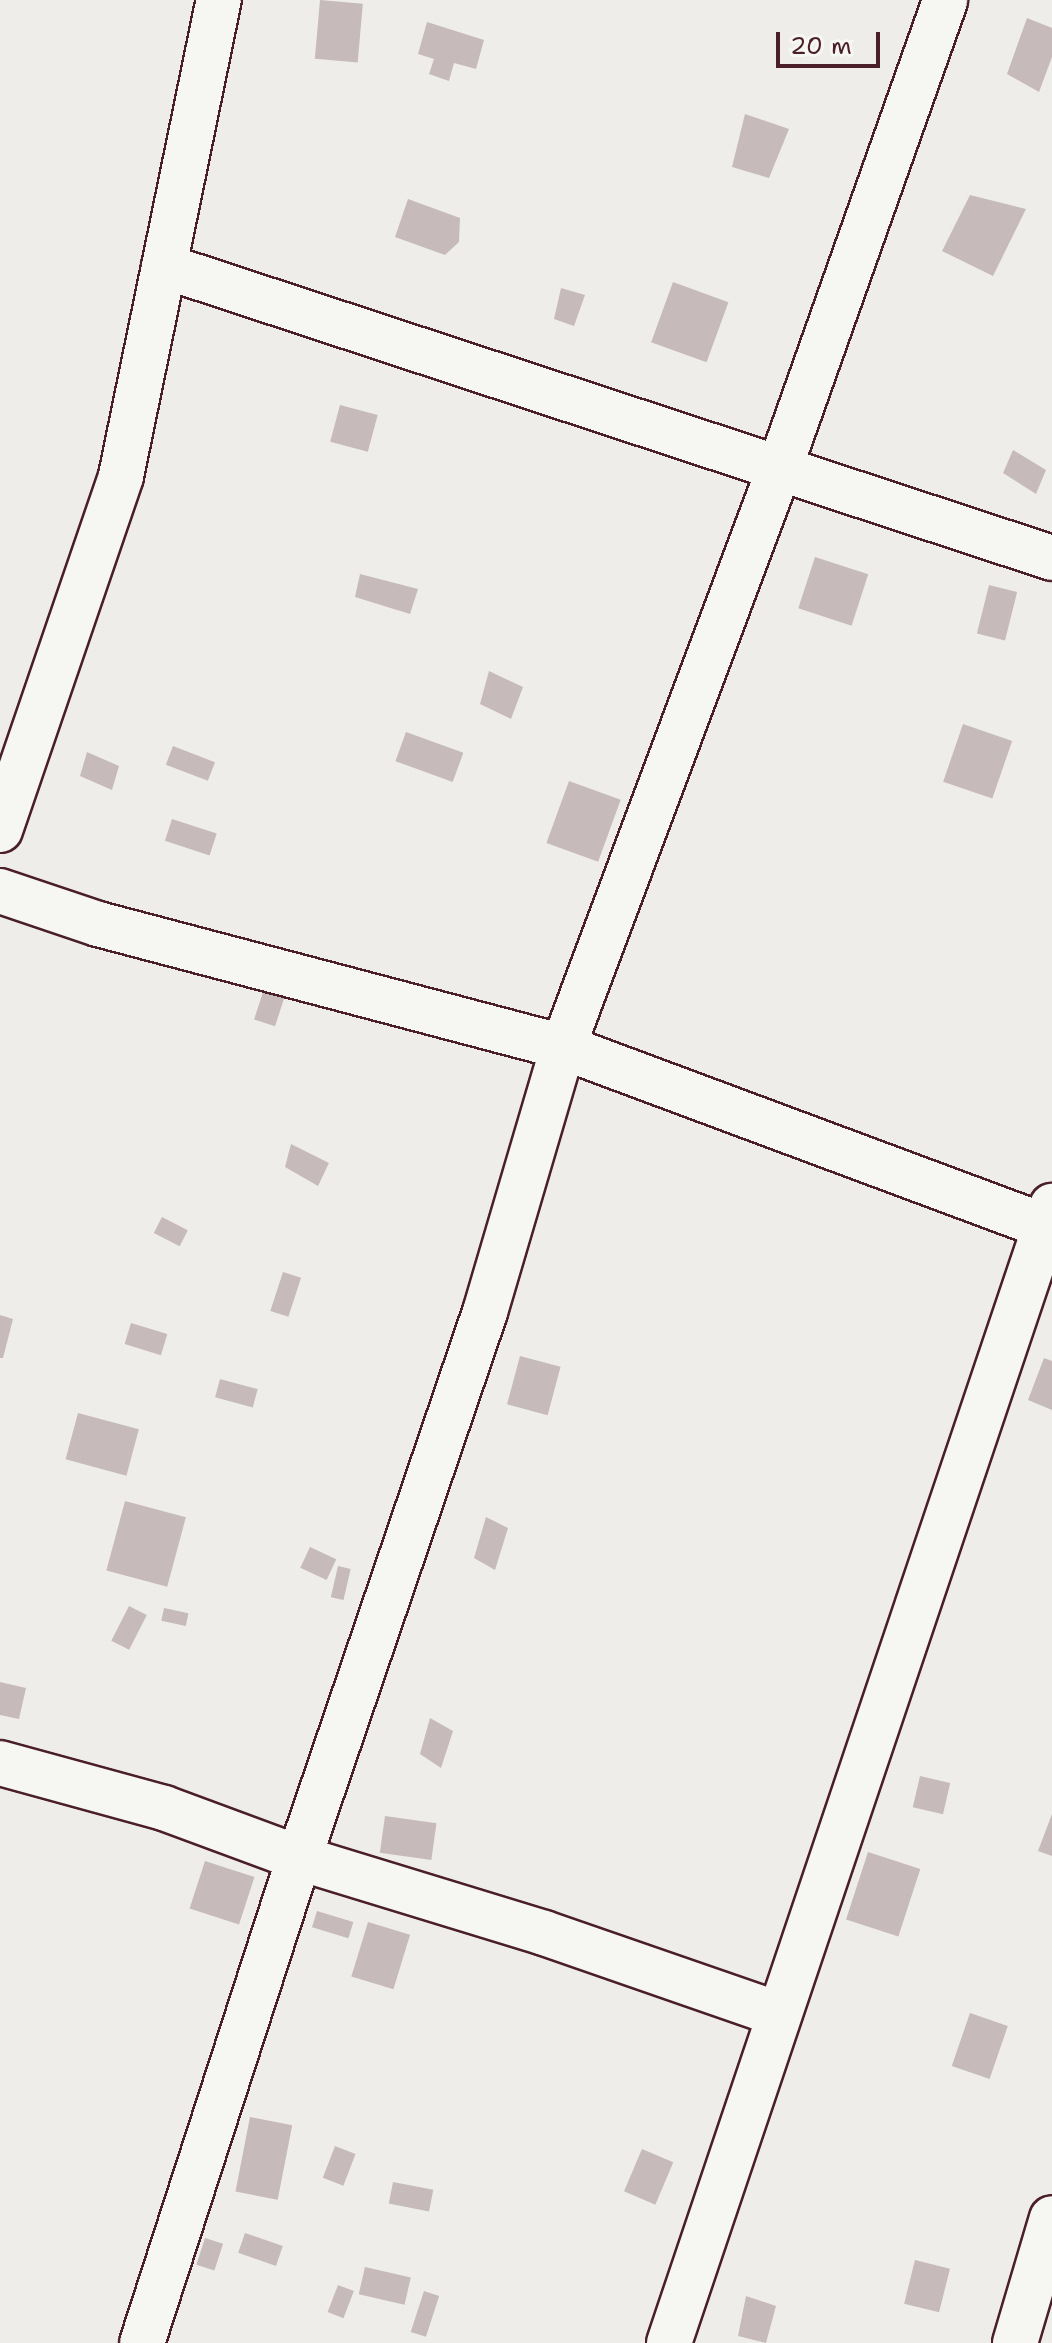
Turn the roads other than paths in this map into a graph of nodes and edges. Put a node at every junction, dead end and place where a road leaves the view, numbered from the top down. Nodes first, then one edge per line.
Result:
1 (219, 0) edge
2 (945, 0) edge
3 (164, 266) junction
4 (780, 467) junction
5 (1052, 558) edge
6 (0, 830) edge
7 (0, 891) edge
8 (563, 1047) junction
9 (1050, 1221) edge
10 (0, 1763) edge
11 (299, 1858) junction
12 (778, 2014) junction
13 (1052, 2218) edge
14 (142, 2343) edge
15 (669, 2343) edge
16 (1015, 2343) edge

1 - 3 street
2 - 4 street
3 - 4 street
3 - 6 street
4 - 5 street
4 - 8 street
7 - 8 street
8 - 9 street
8 - 11 street
9 - 12 street
10 - 11 street
11 - 12 street
11 - 14 street
12 - 15 street
13 - 16 street

